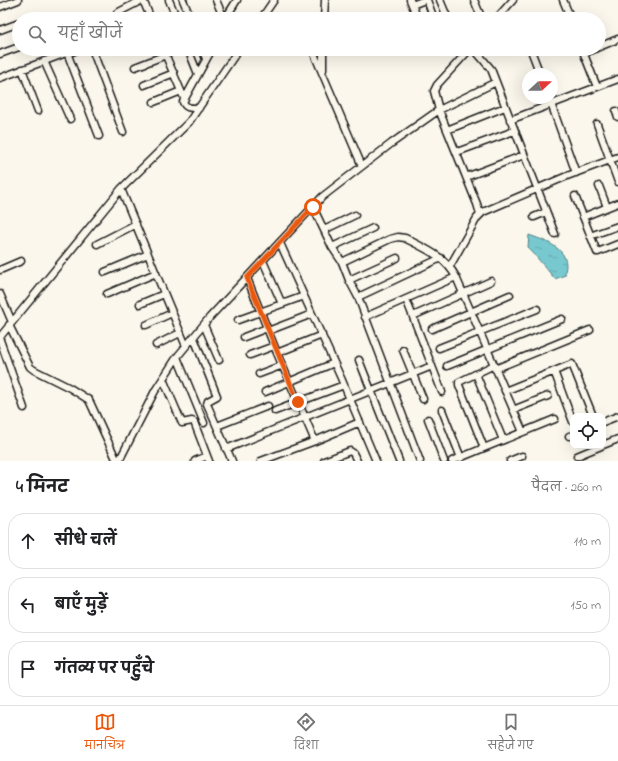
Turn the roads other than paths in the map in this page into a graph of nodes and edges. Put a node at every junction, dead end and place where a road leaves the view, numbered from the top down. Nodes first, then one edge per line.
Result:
1 (18, 0) edge
2 (142, 0) edge
3 (169, 0) edge
4 (183, 0) edge
5 (216, 0) edge
6 (237, 0) edge
7 (274, 0) edge
8 (325, 0) edge
9 (426, 0) edge
10 (440, 0) edge
11 (474, 0) edge
12 (513, 0) edge
13 (563, 0) edge
14 (411, 2) edge
15 (0, 7) edge
16 (119, 12) edge
17 (148, 12) edge
18 (174, 12) edge
19 (188, 12) edge
20 (221, 12) edge
21 (229, 12) edge
22 (266, 12) edge
23 (324, 12) edge
24 (415, 12) edge
25 (431, 12) edge
26 (445, 12) edge
27 (479, 12) edge
28 (502, 12) edge
29 (568, 12) edge
30 (12, 26) edge
31 (0, 30) edge
32 (618, 39) edge
33 (606, 44) edge
34 (12, 50) edge
35 (0, 54) edge
36 (56, 56) edge
37 (68, 56) edge
38 (95, 56) edge
39 (157, 56) edge
40 (167, 56) edge
41 (191, 56) edge
42 (205, 56) edge
43 (208, 56) edge
44 (234, 56) edge
45 (315, 56) edge
46 (323, 56) edge
47 (462, 56) edge
48 (480, 56) edge
49 (533, 56) edge
50 (585, 56) edge
51 (206, 59) junction
52 (44, 61) junction
53 (135, 67) dead end
54 (538, 68) edge
55 (22, 69) junction
56 (174, 73) junction
57 (198, 74) junction
58 (322, 74) junction
59 (0, 78) edge
60 (618, 79) edge
61 (496, 82) junction
62 (144, 85) dead end
63 (597, 87) junction
64 (181, 91) junction
65 (184, 98) junction
66 (558, 99) edge
67 (154, 102) dead end
68 (544, 104) edge
69 (551, 104) edge
70 (505, 107) junction
71 (199, 108) junction
72 (439, 110) junction
73 (38, 111) dead end
74 (70, 119) dead end
75 (510, 120) junction
76 (596, 124) dead end
77 (447, 130) junction
78 (514, 131) junction
79 (123, 132) dead end
80 (99, 136) dead end
81 (457, 152) junction
82 (524, 155) junction
83 (618, 157) edge
84 (609, 160) junction
85 (362, 166) junction
86 (576, 173) junction
87 (466, 177) junction
88 (618, 182) edge
89 (599, 186) dead end
90 (121, 189) junction
91 (537, 189) junction
92 (575, 196) dead end
93 (618, 203) edge
94 (313, 207) junction
95 (607, 208) junction
96 (546, 212) junction
97 (355, 214) dead end
98 (480, 214) junction
99 (534, 217) dead end
100 (583, 217) junction
101 (136, 224) junction
102 (618, 226) edge
103 (373, 228) dead end
104 (324, 230) junction
105 (555, 234) dead end
106 (590, 236) junction
107 (280, 243) junction
108 (97, 244) dead end
109 (618, 244) edge
110 (332, 247) junction
111 (148, 254) junction
112 (397, 258) dead end
113 (441, 258) junction
114 (21, 261) dead end
115 (263, 261) junction
116 (342, 262) junction
117 (450, 266) junction
118 (0, 270) edge
119 (105, 272) dead end
120 (156, 274) junction
121 (456, 277) junction
122 (247, 278) junction
123 (349, 280) junction
124 (491, 281) dead end
125 (0, 294) edge
126 (107, 294) dead end
127 (164, 294) junction
128 (463, 294) junction
129 (510, 295) dead end
130 (304, 296) junction
131 (358, 297) junction
132 (406, 299) junction
133 (140, 304) dead end
134 (282, 304) junction
135 (536, 309) dead end
136 (260, 311) junction
137 (471, 312) junction
138 (172, 313) junction
139 (312, 314) junction
140 (413, 316) junction
141 (365, 317) junction
142 (562, 319) dead end
143 (238, 320) dead end
144 (10, 323) junction
145 (146, 325) dead end
146 (204, 325) junction
147 (432, 329) dead end
148 (268, 330) junction
149 (590, 330) dead end
150 (180, 332) junction
151 (479, 332) junction
152 (322, 335) junction
153 (0, 337) edge
154 (244, 337) dead end
155 (194, 338) junction
156 (0, 340) edge
157 (156, 345) dead end
158 (186, 346) junction
159 (274, 346) junction
160 (439, 348) dead end
161 (403, 350) dead end
162 (487, 350) junction
163 (277, 353) junction
164 (250, 355) dead end
165 (178, 357) junction
166 (219, 360) dead end
167 (359, 360) dead end
168 (334, 363) junction
169 (282, 365) junction
170 (432, 366) junction
171 (447, 366) dead end
172 (495, 367) junction
173 (554, 371) junction
174 (259, 374) dead end
175 (413, 374) junction
176 (476, 374) junction
177 (163, 379) junction
178 (290, 381) junction
179 (390, 383) junction
180 (344, 385) junction
181 (372, 390) junction
182 (505, 391) junction
183 (265, 392) dead end
184 (442, 392) dead end
185 (548, 396) dead end
186 (424, 399) dead end
187 (350, 400) junction
188 (298, 402) junction
189 (268, 406) dead end
190 (24, 408) dead end
191 (442, 410) dead end
192 (513, 410) junction
193 (276, 411) dead end
194 (592, 413) edge
195 (570, 414) edge
196 (618, 416) edge
197 (305, 418) junction
198 (428, 419) dead end
199 (555, 419) dead end
200 (606, 421) edge
201 (360, 422) junction
202 (204, 424) dead end
203 (217, 426) junction
204 (522, 432) junction
205 (618, 439) edge
206 (503, 440) junction
207 (315, 441) junction
208 (606, 444) edge
209 (484, 448) junction
210 (226, 449) junction
211 (594, 449) edge
212 (522, 456) dead end
213 (577, 456) dead end
214 (461, 458) junction
215 (208, 459) edge
216 (118, 461) edge
217 (195, 461) edge
218 (232, 461) edge
219 (261, 461) edge
220 (324, 461) edge
221 (357, 461) edge
222 (376, 461) edge
223 (400, 461) edge
224 (420, 461) edge
225 (444, 461) edge
226 (452, 461) edge
227 (510, 461) edge

1 - 15 street
2 - 16 street
2 - 17 street
3 - 18 street
4 - 19 street
5 - 20 street
6 - 21 street
7 - 22 street
8 - 23 street
9 - 14 street
9 - 25 street
10 - 26 street
11 - 27 street
12 - 28 street
13 - 29 street
14 - 24 street
30 - 31 street
32 - 33 street
34 - 35 street
36 - 52 street
37 - 80 street
38 - 79 street
39 - 53 street
40 - 56 street
41 - 57 street
42 - 51 street
43 - 51 street
44 - 71 street
45 - 58 street
46 - 58 street
47 - 72 street
48 - 61 street
49 - 54 street
50 - 63 street
51 - 57 street
52 - 55 street
52 - 74 street
55 - 59 street
55 - 73 street
56 - 62 street
56 - 64 street
57 - 65 street
58 - 85 street
60 - 63 street
61 - 70 street
61 - 72 street
63 - 66 street
64 - 65 street
64 - 67 street
65 - 71 street
68 - 75 street
69 - 86 street
70 - 75 street
70 - 77 street
71 - 90 street
72 - 77 street
72 - 85 street
75 - 78 street
76 - 84 street
77 - 81 street
78 - 81 street
78 - 82 street
81 - 87 street
82 - 87 street
82 - 91 street
83 - 84 street
84 - 86 street
84 - 88 street
85 - 94 street
86 - 91 street
87 - 98 street
89 - 95 street
90 - 101 street
90 - 144 street
91 - 96 street
91 - 98 street
92 - 100 street
93 - 95 street
94 - 104 street
94 - 107 street
95 - 100 street
96 - 99 street
96 - 105 street
97 - 104 street
98 - 117 street
100 - 106 street
101 - 108 street
101 - 111 street
102 - 106 street
103 - 110 street
104 - 110 street
106 - 109 street
107 - 115 street
107 - 130 street
110 - 116 street
111 - 119 street
111 - 120 street
112 - 123 street
113 - 116 street
113 - 117 street
113 - 131 street
114 - 118 street
115 - 122 street
115 - 134 street
116 - 123 street
117 - 121 street
120 - 126 street
120 - 127 street
121 - 128 street
121 - 132 street
122 - 136 street
122 - 146 street
123 - 131 street
124 - 128 street
125 - 144 street
127 - 133 street
127 - 138 street
128 - 137 street
128 - 140 street
129 - 137 street
130 - 134 street
130 - 139 street
131 - 141 street
132 - 140 street
132 - 141 street
134 - 136 street
135 - 151 street
136 - 143 street
136 - 148 street
137 - 147 street
137 - 151 street
138 - 145 street
138 - 150 street
139 - 148 street
139 - 152 street
140 - 170 street
141 - 179 street
142 - 162 street
144 - 153 street
144 - 216 street
146 - 155 street
146 - 166 street
148 - 154 street
148 - 159 street
149 - 172 street
150 - 157 street
150 - 158 street
151 - 160 street
151 - 162 street
152 - 163 street
152 - 168 street
155 - 158 street
155 - 203 street
156 - 190 street
158 - 165 street
159 - 163 street
159 - 164 street
161 - 175 street
162 - 171 street
162 - 172 street
163 - 169 street
165 - 177 street
165 - 202 street
167 - 181 street
168 - 178 street
168 - 180 street
169 - 174 street
169 - 178 street
170 - 175 street
170 - 184 street
172 - 176 street
172 - 182 street
173 - 182 street
173 - 194 street
173 - 195 street
175 - 179 street
175 - 186 street
176 - 206 street
176 - 209 street
177 - 215 street
177 - 216 street
178 - 183 street
178 - 188 street
179 - 181 street
179 - 224 street
180 - 187 street
180 - 188 street
181 - 187 street
181 - 223 street
182 - 192 street
185 - 192 street
187 - 197 street
187 - 201 street
188 - 193 street
188 - 197 street
189 - 203 street
191 - 214 street
192 - 204 street
196 - 200 street
197 - 207 street
197 - 210 street
198 - 225 street
199 - 204 street
201 - 207 street
201 - 222 street
203 - 210 street
204 - 206 street
205 - 208 street
206 - 209 street
207 - 219 street
209 - 214 street
210 - 218 street
211 - 213 street
212 - 227 street
214 - 226 street
215 - 217 street
220 - 221 street

